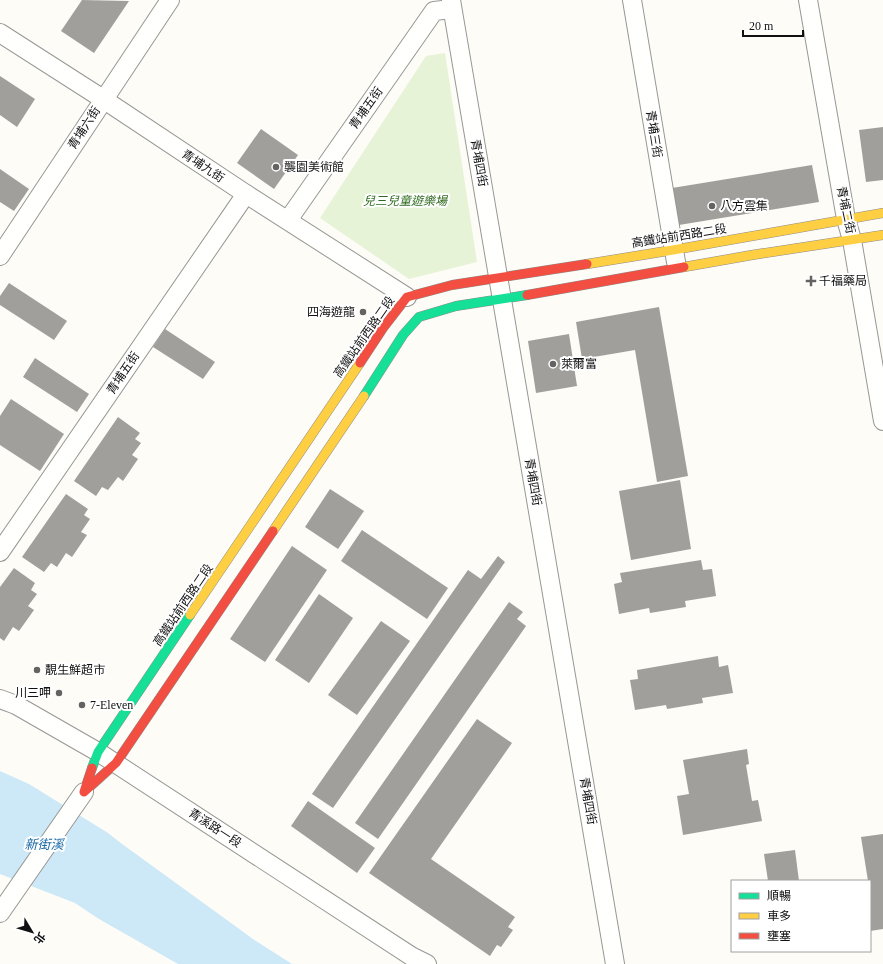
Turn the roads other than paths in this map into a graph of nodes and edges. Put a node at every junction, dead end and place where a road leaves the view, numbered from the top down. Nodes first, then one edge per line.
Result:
1 (170, 0) edge
2 (632, 0) edge
3 (808, 0) edge
4 (452, 4) edge
5 (0, 34) edge
6 (103, 99) junction
7 (246, 194) junction
8 (883, 213) edge
9 (846, 219) junction
10 (288, 220) junction
11 (883, 235) edge
12 (852, 240) junction
13 (673, 250) junction
14 (0, 256) edge
15 (677, 269) junction
16 (498, 277) junction
17 (408, 297) junction
18 (502, 299) junction
19 (883, 421) edge
20 (0, 552) edge
21 (0, 698) edge
22 (98, 752) junction
23 (116, 764) junction
24 (84, 792) junction
25 (0, 913) edge
26 (426, 964) edge
27 (615, 964) edge

1 - 6 street, 青埔六街
2 - 13 street, 青埔三街
3 - 9 street, 青埔二街
4 - 10 street, 青埔五街
4 - 16 street, 青埔四街
5 - 6 street, 青埔九街
6 - 7 street, 青埔九街
6 - 14 street, 青埔六街
7 - 10 street, 青埔九街
7 - 20 street, 青埔五街
8 - 9 street, 高鐵站前西路二段
9 - 12 street, 青埔二街
9 - 13 street, 高鐵站前西路二段
10 - 17 street, 青埔九街
11 - 12 street
12 - 15 street
12 - 19 street, 青埔二街
13 - 15 street, 青埔三街
13 - 16 street, 高鐵站前西路二段
15 - 18 street
16 - 17 street, 高鐵站前西路二段
16 - 18 street, 青埔四街
17 - 22 street, 高鐵站前西路二段
18 - 23 street
18 - 27 street, 青埔四街
21 - 22 street, 青溪路一段
22 - 23 street, 青溪路一段
22 - 24 street, 高鐵站前西路二段
23 - 24 street
23 - 26 street, 青溪路一段
24 - 25 street

